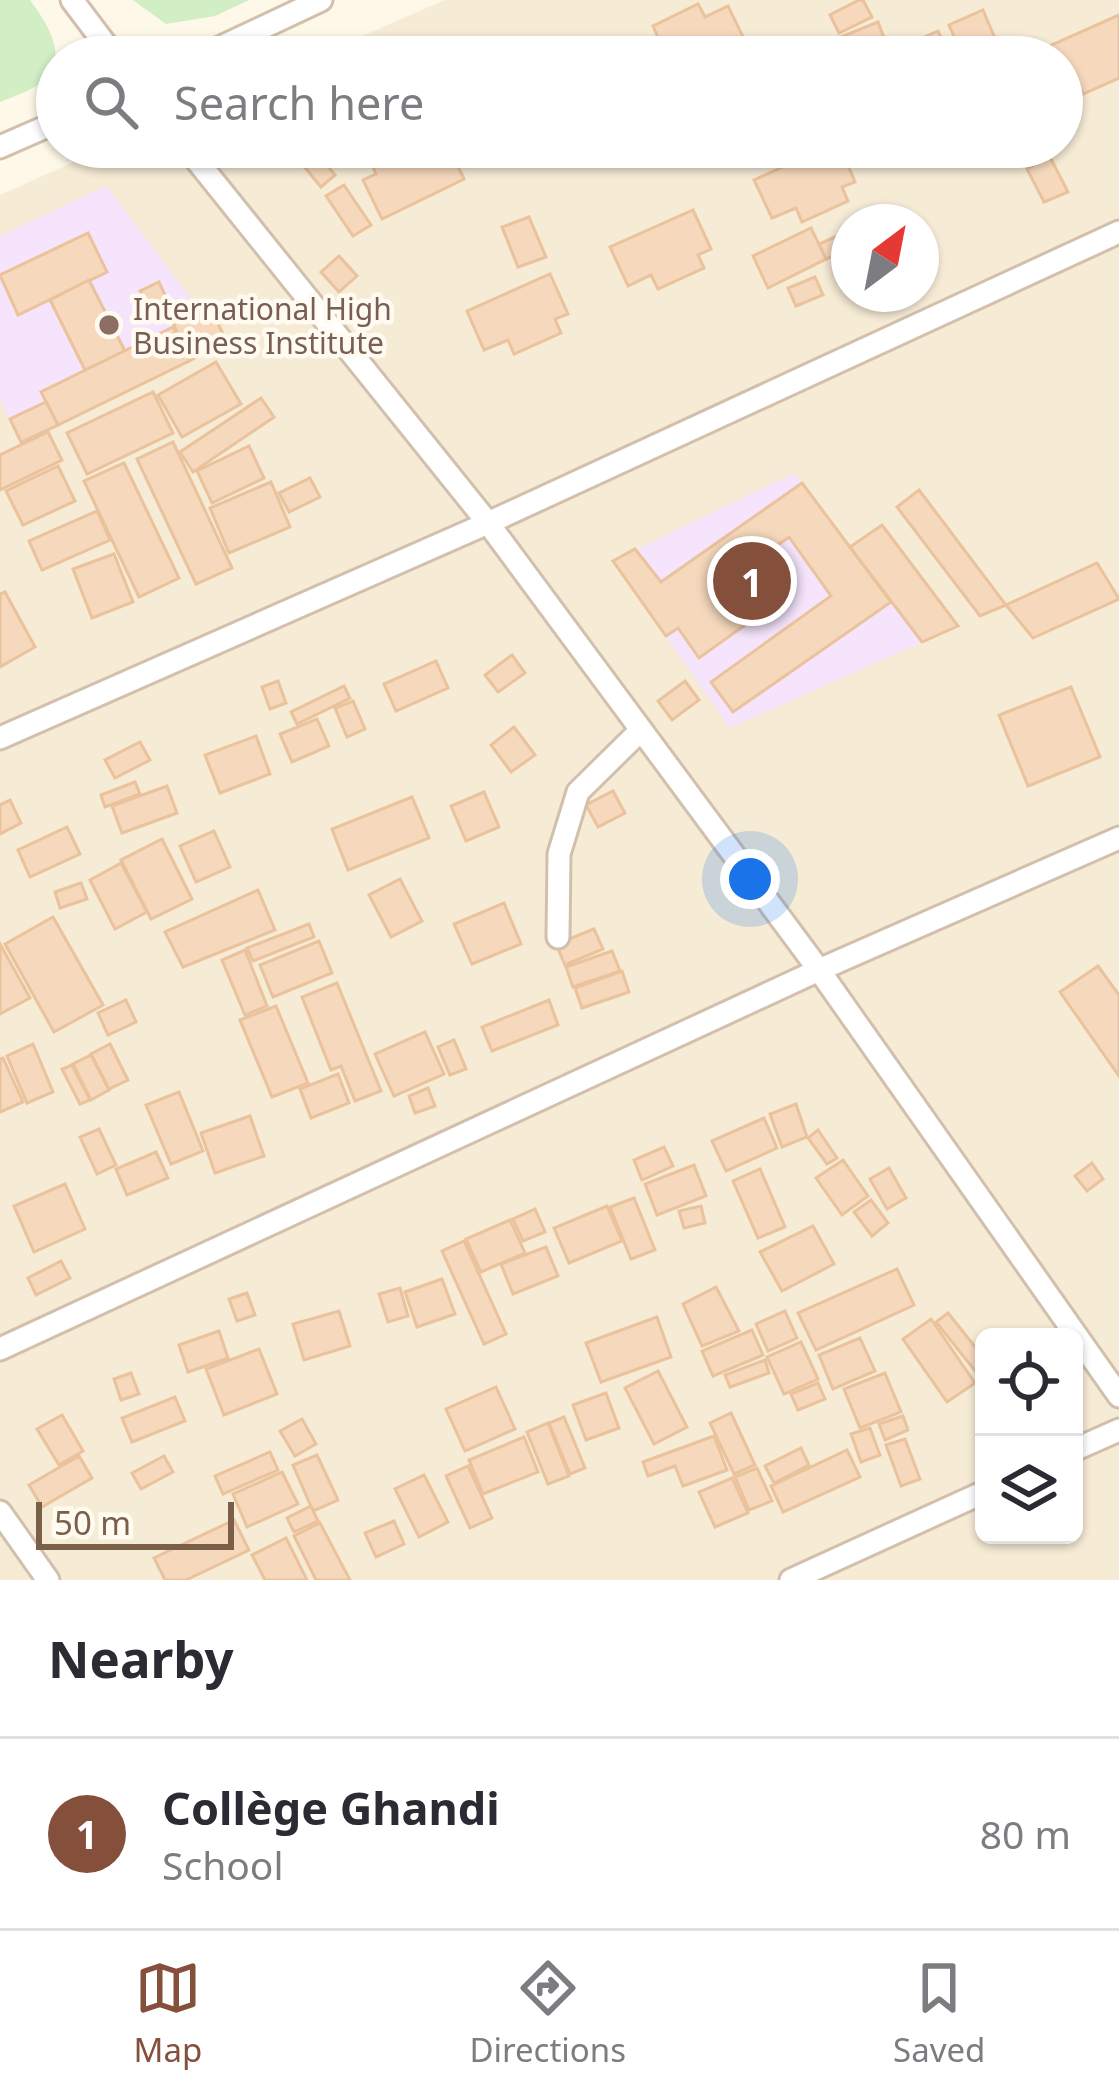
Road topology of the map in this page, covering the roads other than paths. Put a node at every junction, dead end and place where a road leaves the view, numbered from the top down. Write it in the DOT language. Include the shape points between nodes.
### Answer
graph roads {
  1 [pos="72,0"];
  2 [pos="321,0"];
  3 [pos="99,36"];
  4 [pos="245,36"];
  5 [pos="36,131"];
  6 [pos="0,147"];
  7 [pos="203,168"];
  8 [pos="1119,232"];
  9 [pos="488,523"];
  10 [pos="641,730"];
  11 [pos="0,739"];
  12 [pos="1119,838"];
  13 [pos="558,937"];
  14 [pos="819,970"];
  15 [pos="0,1349"];
  16 [pos="1119,1396"];
  17 [pos="1119,1430"];
  18 [pos="1083,1446"];
  19 [pos="975,1496"];
  20 [pos="0,1512"];
  21 [pos="48,1580"];
  22 [pos="791,1580"];
  1 -- 3 [label="street"];
  2 -- 4 [label="street"];
  5 -- 6 [label="street"];
  7 -- 9 [label="street"];
  8 -- 9 [label="street"];
  9 -- 10 [label="street"];
  9 -- 11 [label="street"];
  10 -- 13 [label="street" via="578,792 559,854"];
  10 -- 14 [label="street"];
  12 -- 14 [label="street"];
  14 -- 15 [label="street"];
  14 -- 16 [label="street"];
  17 -- 18 [label="street"];
  19 -- 22 [label="street"];
  20 -- 21 [label="street"];
}
